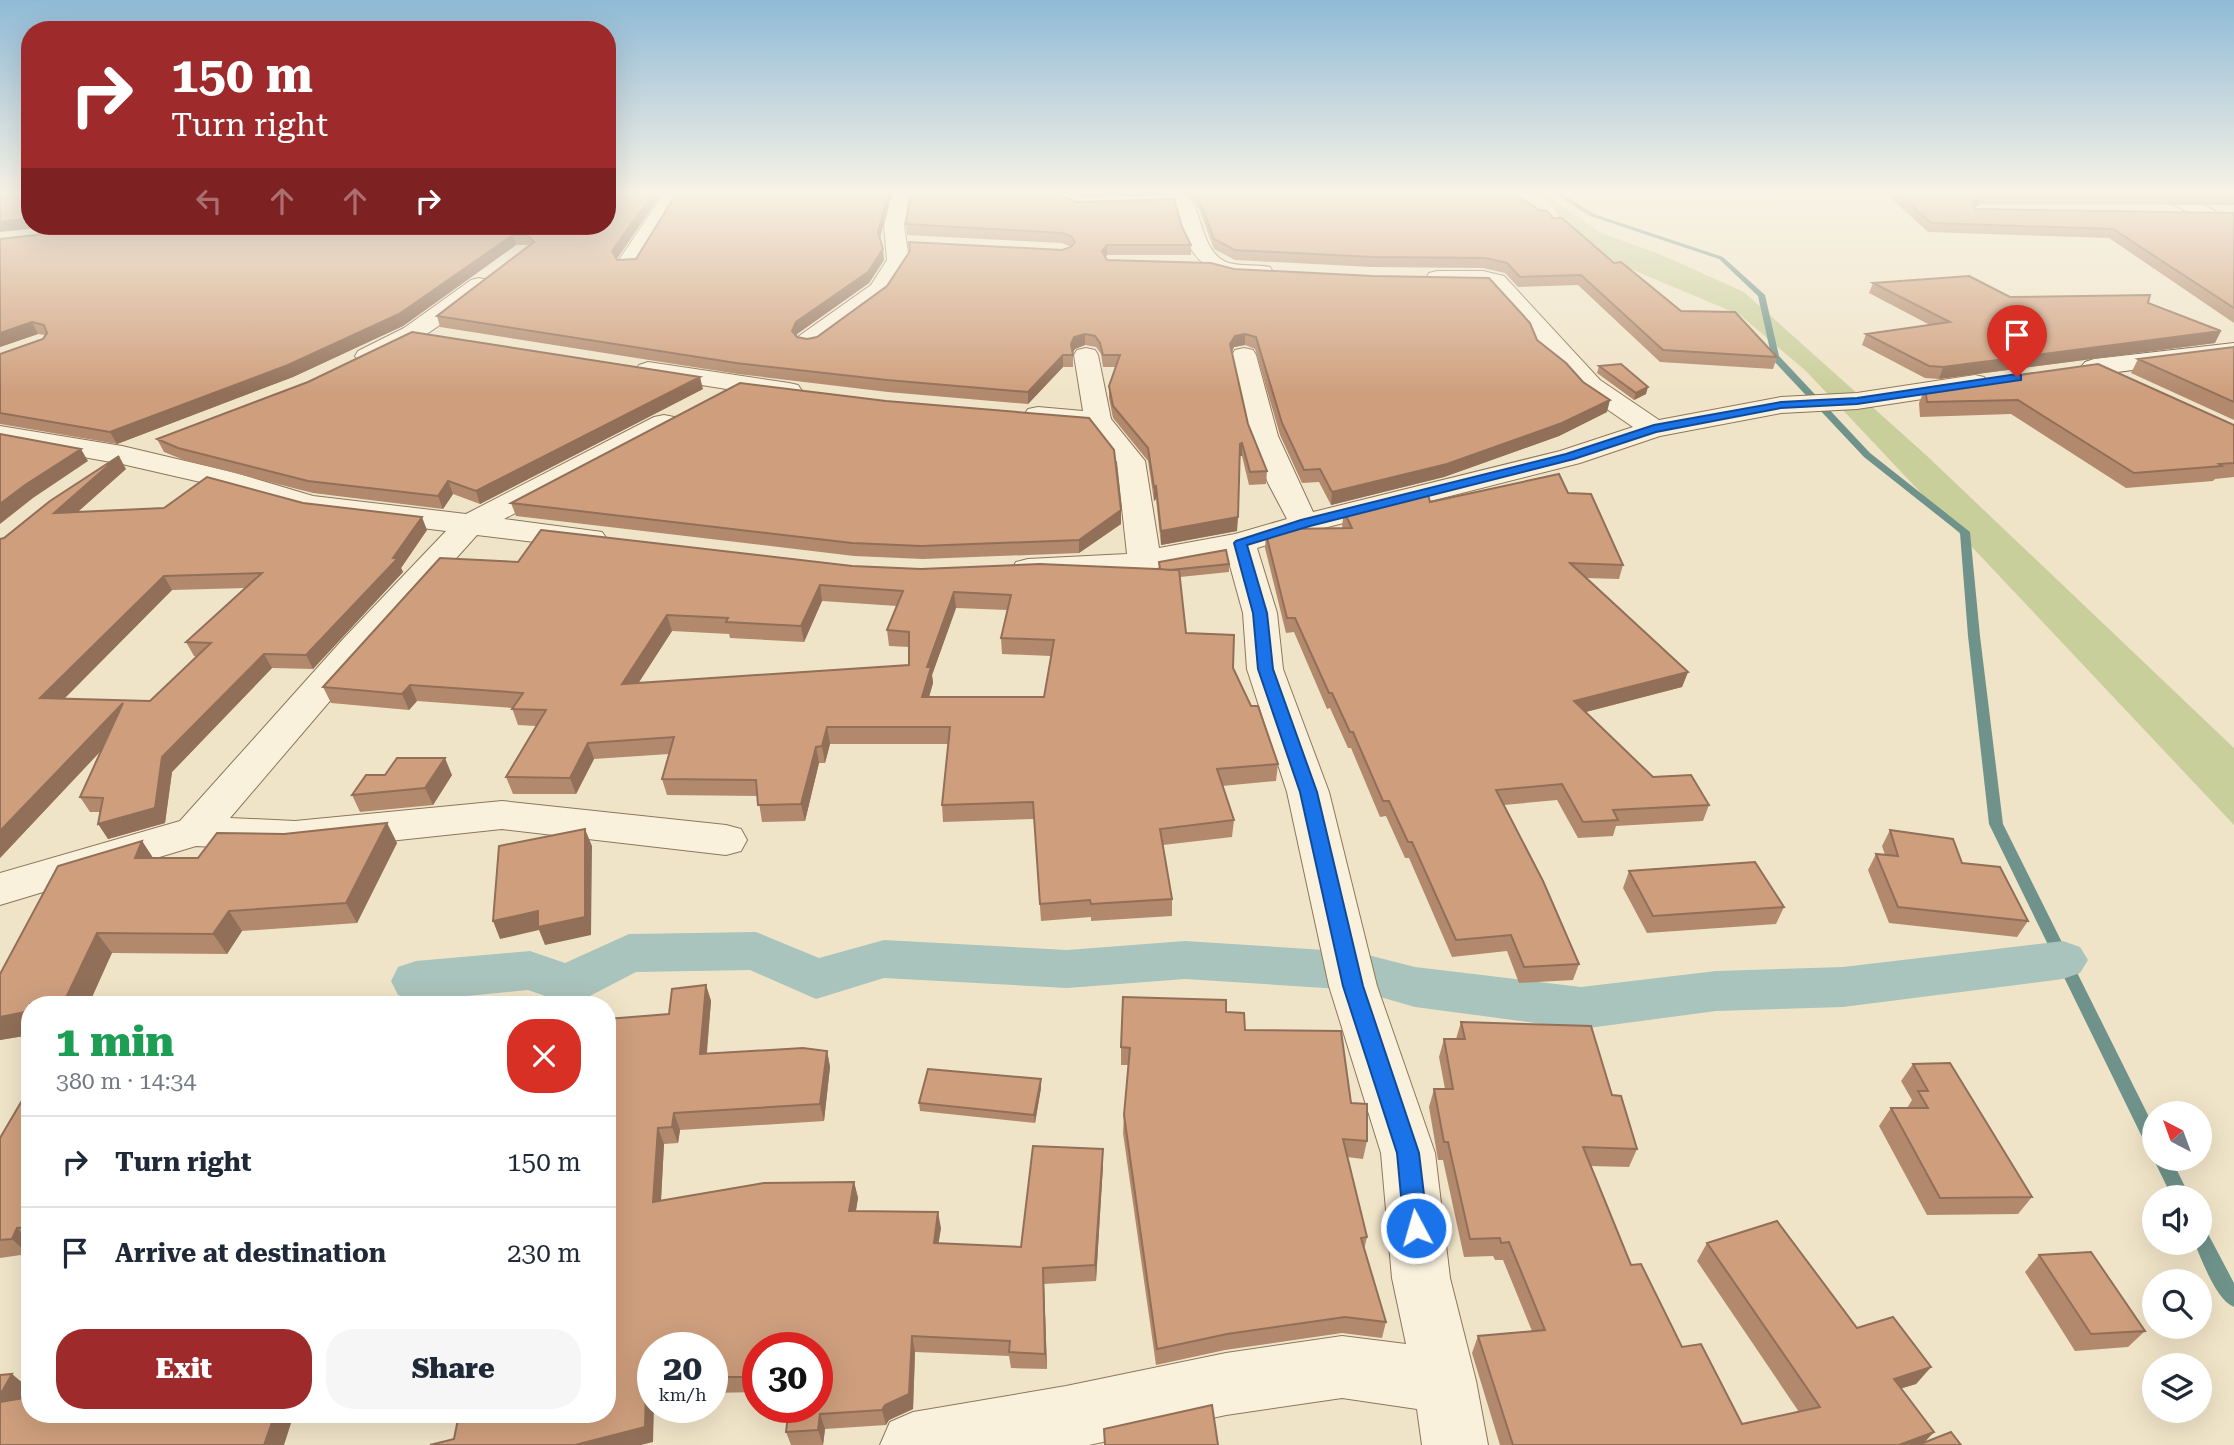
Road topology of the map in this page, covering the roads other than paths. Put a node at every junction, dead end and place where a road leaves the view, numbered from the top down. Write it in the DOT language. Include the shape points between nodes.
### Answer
graph roads {
  1 [pos="630,258"];
  2 [pos="897,258"];
  3 [pos="1205,258"];
  4 [pos="628,262"];
  5 [pos="1189,264"];
  6 [pos="1213,265"];
  7 [pos="502,267"];
  8 [pos="1283,273"];
  9 [pos="1420,277"];
  10 [pos="413,333"];
  11 [pos="440,338"];
  12 [pos="808,341"];
  13 [pos="2234,350"];
  14 [pos="1086,355"];
  15 [pos="1244,355"];
  16 [pos="351,365"];
  17 [pos="618,366"];
  18 [pos="2004,379"];
  19 [pos="738,385"];
  20 [pos="2141,389"];
  21 [pos="820,395"];
  22 [pos="1019,413"];
  23 [pos="1098,419"];
  24 [pos="1654,429"];
  25 [pos="0,435"];
  26 [pos="160,440"];
  27 [pos="122,455"];
  28 [pos="89,477"];
  29 [pos="1305,523"];
  30 [pos="469,525"];
  31 [pos="620,542"];
  32 [pos="1240,543"];
  33 [pos="1144,559"];
  34 [pos="1000,570"];
  35 [pos="195,831"];
  36 [pos="726,840"];
  37 [pos="0,889"];
  38 [pos="1445,1381"];
  39 [pos="913,1445"];
  40 [pos="1455,1445"];
  1 -- 4 [label="street"];
  2 -- 12 [label="street" via="879,290"];
  3 -- 6 [label="street"];
  5 -- 6 [label="street"];
  6 -- 8 [label="street"];
  7 -- 10 [label="street"];
  9 -- 24 [label="street" via="1496,281 1591,386"];
  10 -- 11 [label="street"];
  10 -- 16 [label="street"];
  13 -- 20 [label="street" via="2081,368"];
  14 -- 23 [label="street"];
  15 -- 29 [label="street" via="1255,408 1290,500"];
  17 -- 19 [label="street"];
  18 -- 24 [label="street" via="1857,401 1781,405"];
  19 -- 21 [label="street"];
  19 -- 30 [label="street"];
  22 -- 23 [label="street"];
  23 -- 33 [label="street" via="1131,461"];
  24 -- 29 [label="street" via="1570,457"];
  25 -- 27 [label="street"];
  26 -- 27 [label="street"];
  27 -- 28 [label="street"];
  27 -- 30 [label="street" via="226,478 310,505"];
  29 -- 32 [label="street"];
  30 -- 31 [label="street"];
  30 -- 35 [label="street"];
  32 -- 33 [label="street"];
  32 -- 38 [label="street" via="1260,613 1265,669 1308,792 1353,986 1408,1153 1421,1278"];
  33 -- 34 [label="street"];
  35 -- 36 [label="street" via="295,836 502,815"];
  35 -- 37 [label="street"];
  38 -- 39 [label="street" via="1342,1367 1226,1384"];
  38 -- 40 [label="street"];
}
